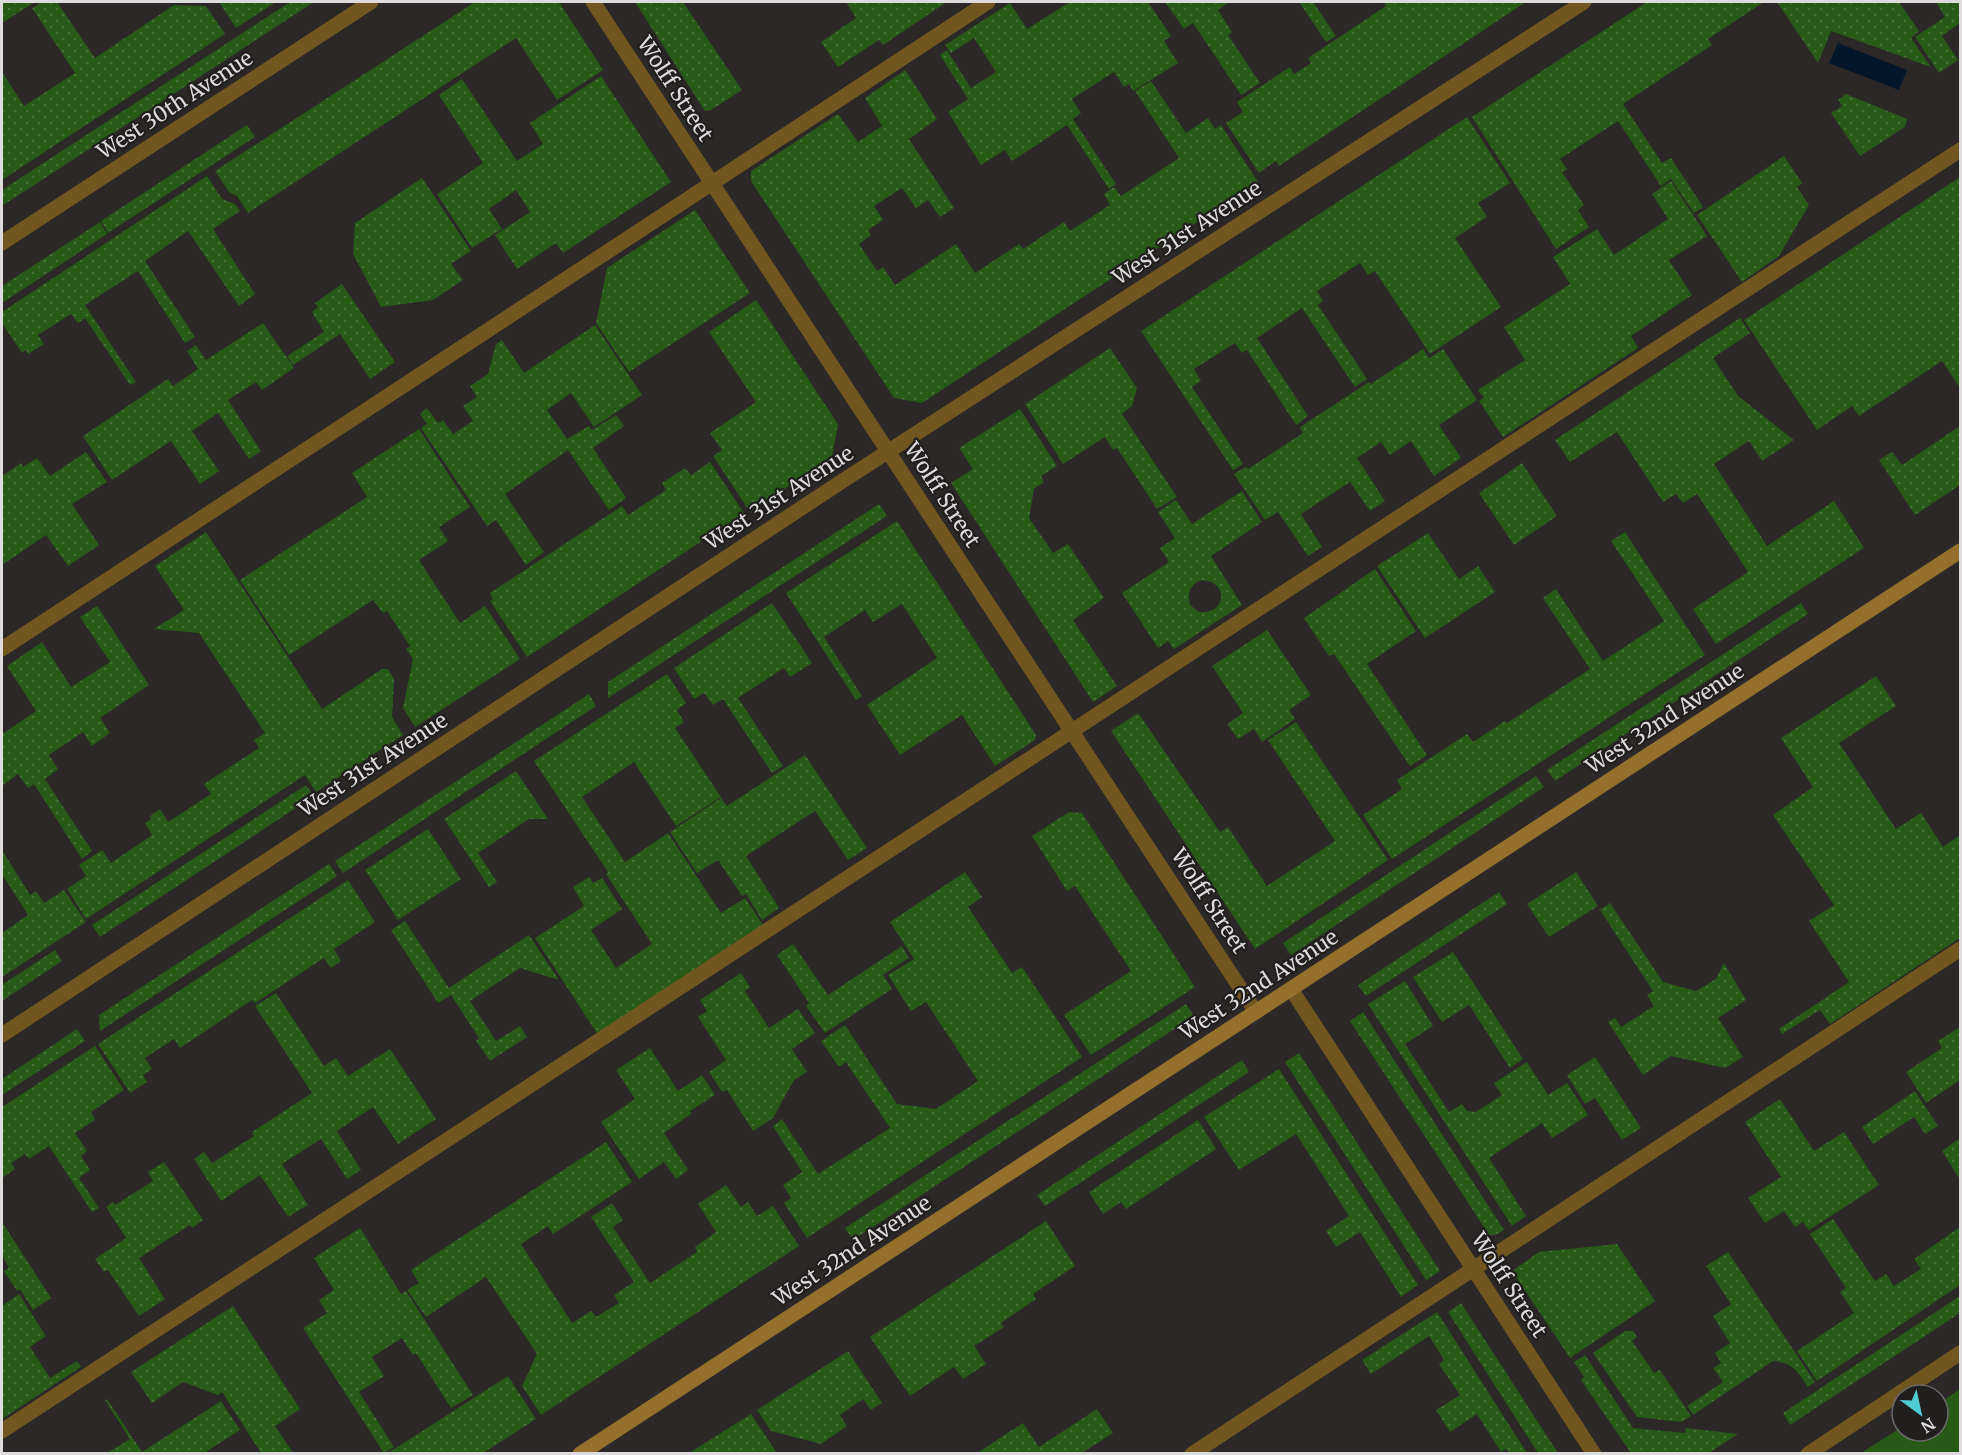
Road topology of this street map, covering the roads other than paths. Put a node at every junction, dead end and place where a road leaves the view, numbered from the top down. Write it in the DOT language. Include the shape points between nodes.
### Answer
graph roads {
  1 [pos="371,2"];
  2 [pos="593,2"];
  3 [pos="988,2"];
  4 [pos="1584,2"];
  5 [pos="1960,150"];
  6 [pos="712,183"];
  7 [pos="2,243"];
  8 [pos="888,451"];
  9 [pos="1960,551"];
  10 [pos="2,649"];
  11 [pos="1072,732"];
  12 [pos="1960,949"];
  13 [pos="1291,989"];
  14 [pos="1256,1012"];
  15 [pos="2,1035"];
  16 [pos="1474,1269"];
  17 [pos="1960,1353"];
  18 [pos="2,1431"];
  19 [pos="580,1454"];
  20 [pos="1192,1454"];
  21 [pos="1594,1454"];
  22 [pos="1808,1454"];
  1 -- 7 [label="street, West 30th Avenue"];
  2 -- 6 [label="street, Wolff Street"];
  3 -- 6 [label="street"];
  4 -- 8 [label="street, West 31st Avenue"];
  5 -- 11 [label="street"];
  6 -- 8 [label="street, Wolff Street"];
  6 -- 10 [label="street"];
  8 -- 11 [label="street, Wolff Street"];
  8 -- 15 [label="street, West 31st Avenue"];
  9 -- 13 [label="street, West 32nd Avenue"];
  11 -- 14 [label="street, Wolff Street"];
  11 -- 18 [label="street"];
  12 -- 16 [label="street"];
  13 -- 14 [label="street, West 32nd Avenue"];
  13 -- 16 [label="street, Wolff Street"];
  14 -- 19 [label="street, West 32nd Avenue"];
  16 -- 20 [label="street"];
  16 -- 21 [label="street, Wolff Street"];
  17 -- 22 [label="street"];
}
